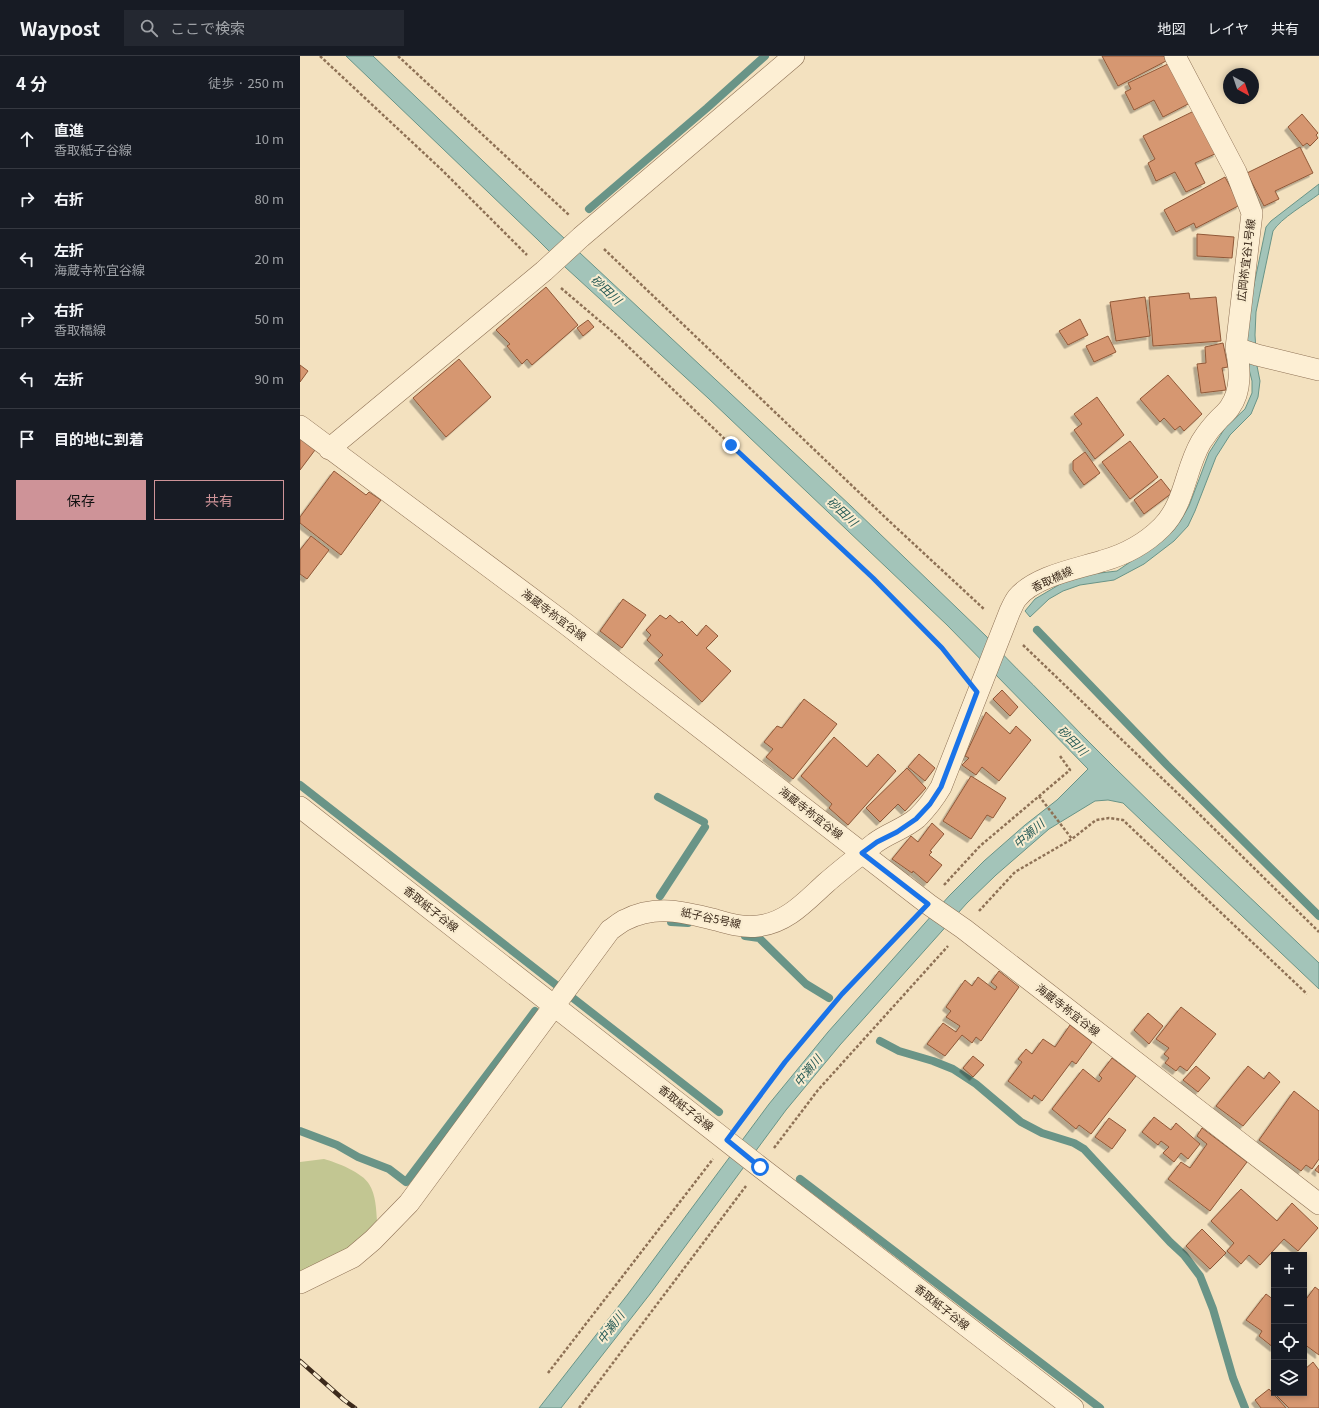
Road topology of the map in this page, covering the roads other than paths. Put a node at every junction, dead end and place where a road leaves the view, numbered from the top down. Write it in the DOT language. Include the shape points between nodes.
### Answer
graph roads {
  1 [pos="794,56"];
  2 [pos="1175,56"];
  3 [pos="1236,348"];
  4 [pos="1319,370"];
  5 [pos="300,426"];
  6 [pos="329,449"];
  7 [pos="300,807"];
  8 [pos="862,853"];
  9 [pos="555,1006"];
  10 [pos="1319,1204"];
  11 [pos="300,1282"];
  12 [pos="1074,1408"];
  1 -- 6 [label="street" via="548,267"];
  2 -- 3 [label="street, 広岡祢宜谷1号線" via="1236,172 1252,212"];
  3 -- 4 [label="street"];
  3 -- 8 [label="street, 香取橋線" via="1239,376 1237,393 1230,408 1194,455 1172,515 1162,527 1135,548 1055,575 1018,597 980,683 941,787 916,819"];
  5 -- 6 [label="street, 海蔵寺祢宜谷線"];
  6 -- 8 [label="street, 海蔵寺祢宜谷線" via="566,624"];
  7 -- 9 [label="street, 香取紙子谷線"];
  8 -- 9 [label="street, 紙子谷5号線" via="783,919 759,926 742,926 677,910 657,910 625,920 610,930"];
  8 -- 10 [label="street, 海蔵寺祢宜谷線"];
  9 -- 11 [label="street, 紙子谷5号線" via="409,1203 353,1257"];
  9 -- 12 [label="street, 香取紙子谷線" via="757,1165"];
}
